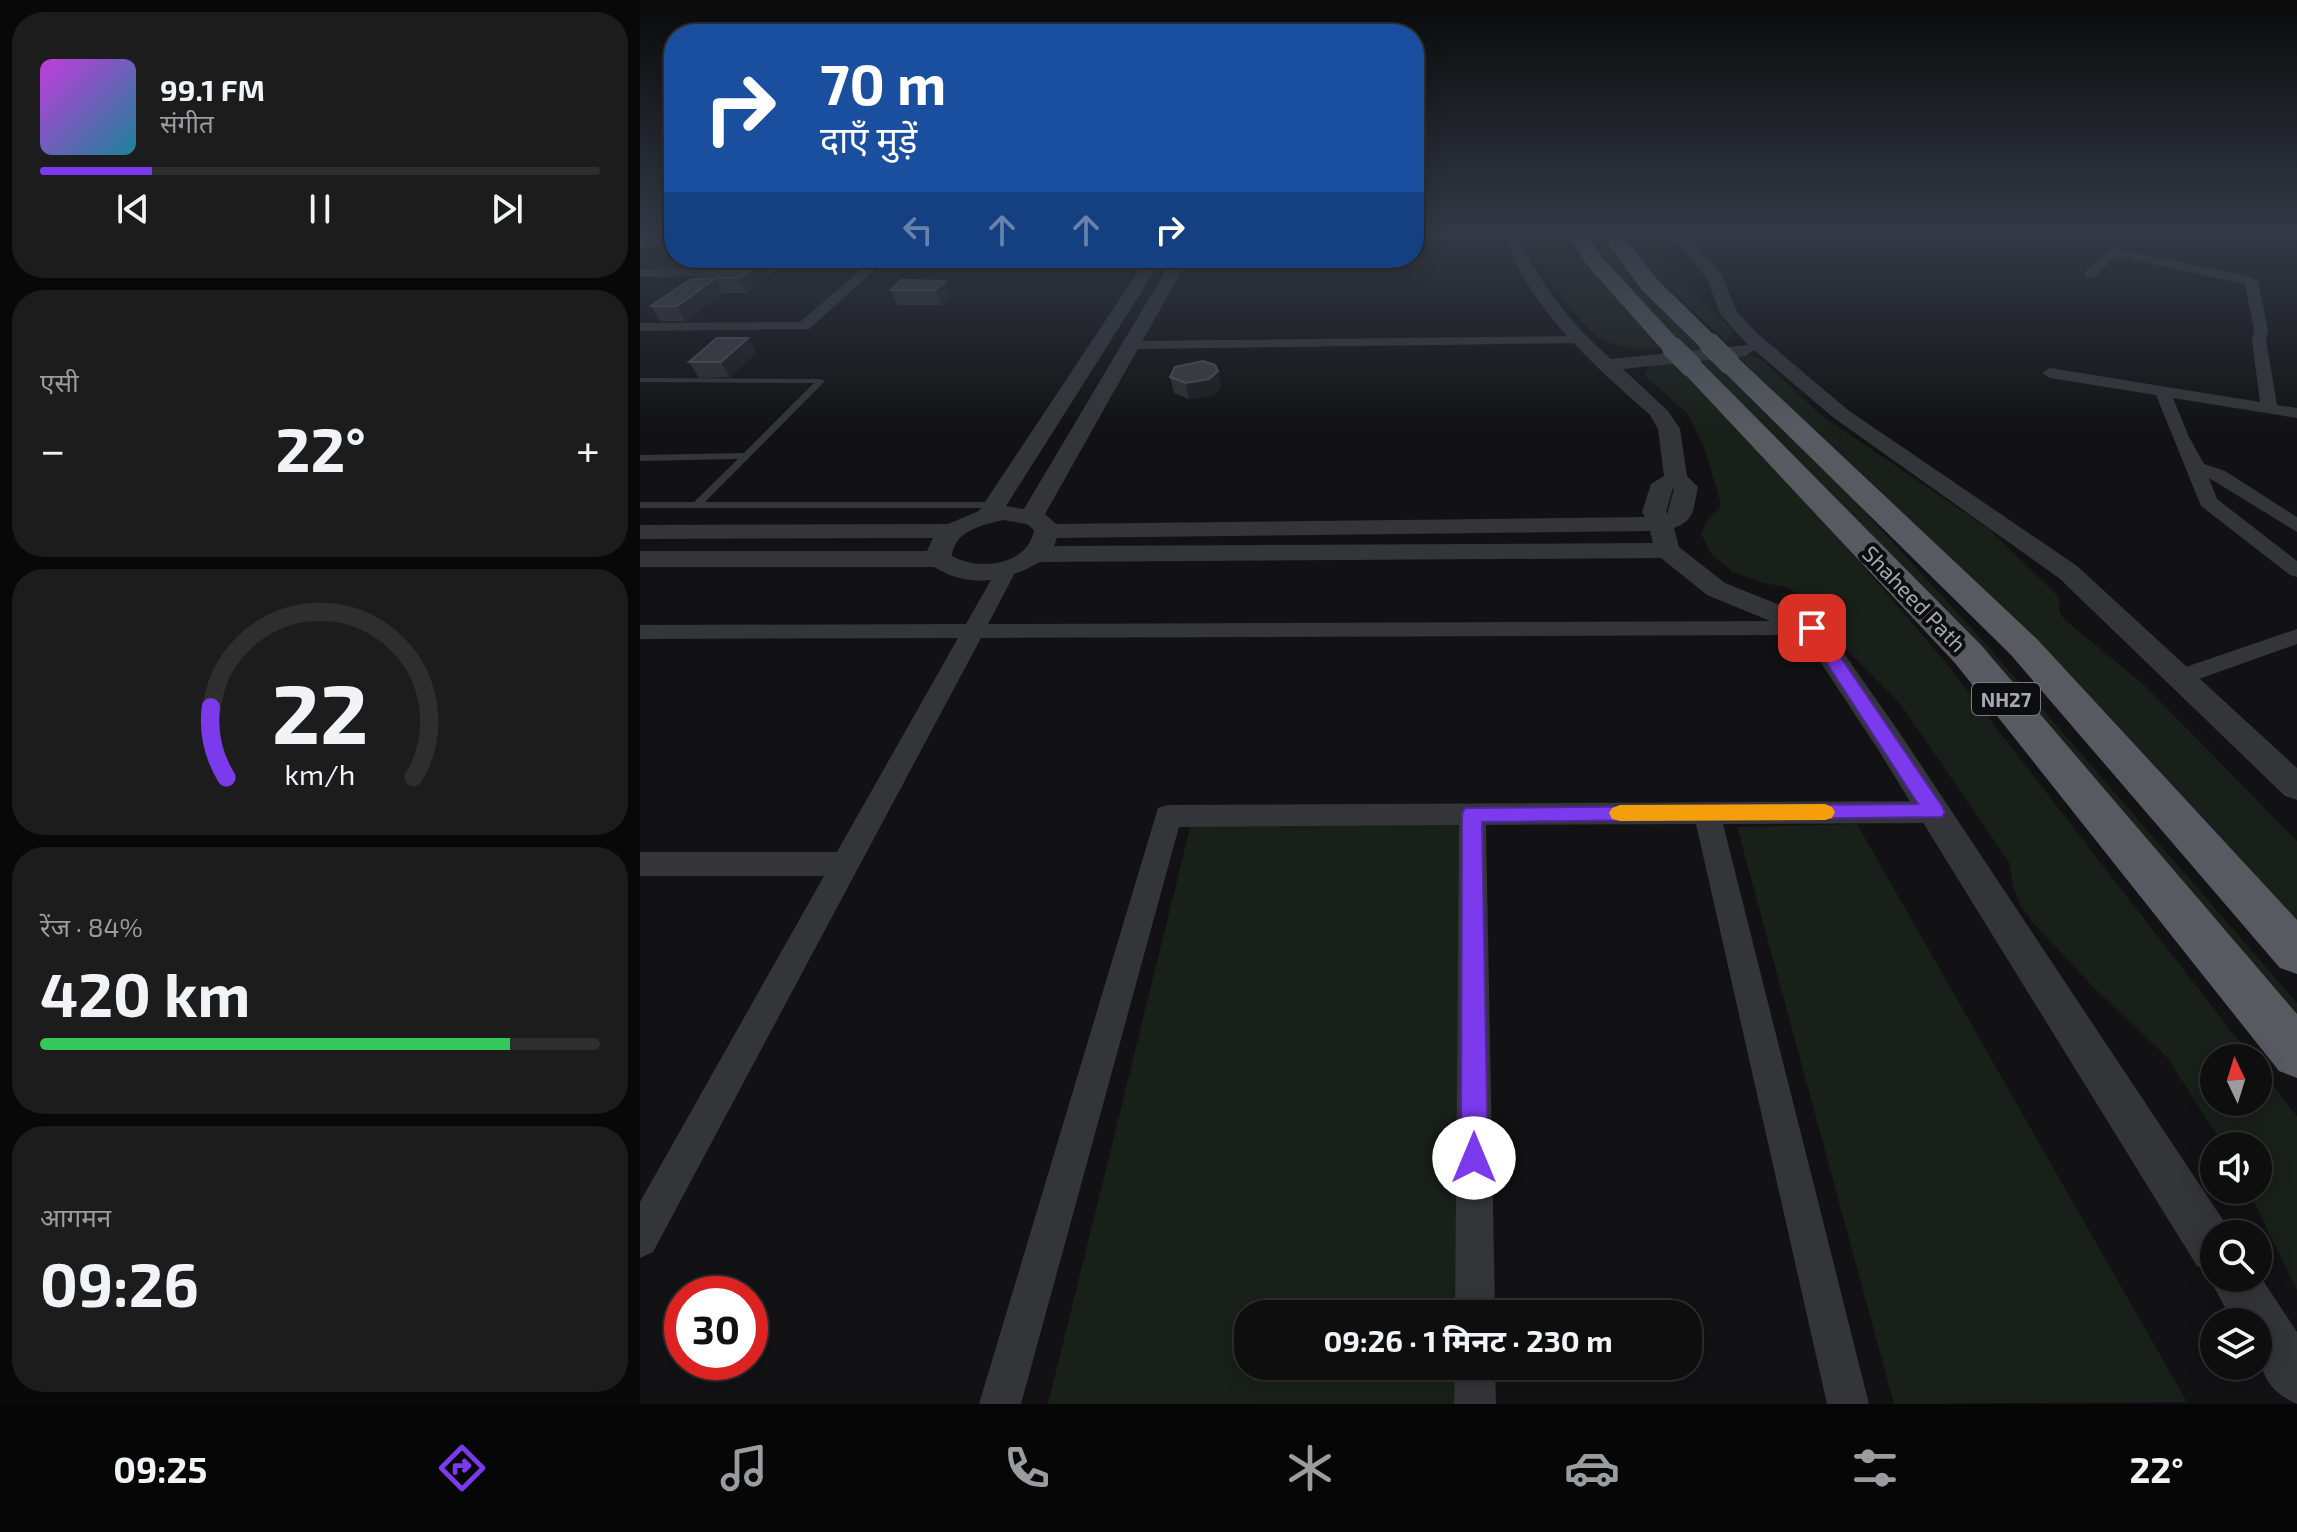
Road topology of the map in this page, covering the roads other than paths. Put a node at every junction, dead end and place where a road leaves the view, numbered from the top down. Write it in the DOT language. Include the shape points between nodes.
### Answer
graph roads {
  1 [pos="834,300"];
  2 [pos="1128,300"];
  3 [pos="1157,300"];
  4 [pos="1547,300"];
  5 [pos="1636,300"];
  6 [pos="1661,300"];
  7 [pos="1724,300"];
  8 [pos="2255,300"];
  9 [pos="640,327"];
  10 [pos="1578,340"];
  11 [pos="1131,345"];
  12 [pos="1763,348"];
  13 [pos="1701,355"];
  14 [pos="1608,365"];
  15 [pos="2050,373"];
  16 [pos="640,380"];
  17 [pos="2162,390"];
  18 [pos="2269,408"];
  19 [pos="2297,413"];
  20 [pos="745,456"];
  21 [pos="640,458"];
  22 [pos="2197,468"];
  23 [pos="640,505"];
  24 [pos="697,505"];
  25 [pos="992,511"];
  26 [pos="2297,526"];
  27 [pos="954,531"];
  28 [pos="640,532"];
  29 [pos="1038,534"];
  30 [pos="1664,537"];
  31 [pos="640,559"];
  32 [pos="939,559"];
  33 [pos="1007,569"];
  34 [pos="2297,571"];
  35 [pos="1812,628"];
  36 [pos="973,630"];
  37 [pos="640,632"];
  38 [pos="2297,636"];
  39 [pos="2182,677"];
  40 [pos="2297,787"];
  41 [pos="1934,812"];
  42 [pos="1707,813"];
  43 [pos="1472,814"];
  44 [pos="640,864"];
  45 [pos="846,864"];
  46 [pos="2297,953"];
  47 [pos="2297,1053"];
  48 [pos="2200,1227"];
  49 [pos="640,1239"];
  50 [pos="2242,1292"];
  51 [pos="1475,1300"];
  52 [pos="2297,1378"];
  53 [pos="1475,1380"];
  54 [pos="1000,1404"];
  55 [pos="1475,1404"];
  56 [pos="1848,1404"];
  1 -- 9 [label="street" via="804,326"];
  2 -- 25 [label="street"];
  3 -- 11 [label="street"];
  4 -- 10 [label="street"];
  5 -- 13 [label="highway, Shaheed Path / NH27"];
  6 -- 13 [label="highway, Shaheed Path / NH27"];
  7 -- 12 [label="street" via="1729,314"];
  8 -- 18 [label="street"];
  10 -- 11 [label="street"];
  10 -- 14 [label="street"];
  11 -- 29 [label="street"];
  12 -- 14 [label="street"];
  12 -- 39 [label="street" via="1841,414 2068,572"];
  13 -- 46 [label="highway, Shaheed Path / NH27" via="2024,647"];
  13 -- 47 [label="highway, Shaheed Path / NH27" via="1968,654"];
  14 -- 30 [label="street" via="1658,411 1669,429 1676,479 1686,487 1679,518"];
  15 -- 17 [label="street"];
  16 -- 20 [label="lane" via="821,381"];
  17 -- 18 [label="street"];
  17 -- 22 [label="street"];
  18 -- 19 [label="street"];
  20 -- 21 [label="lane"];
  20 -- 24 [label="lane"];
  22 -- 26 [label="street" via="2219,475"];
  22 -- 34 [label="street" via="2208,502"];
  23 -- 24 [label="lane"];
  24 -- 25 [label="lane"];
  25 -- 27 [label="street"];
  25 -- 29 [label="street"];
  27 -- 28 [label="street"];
  27 -- 32 [label="street" via="938,549"];
  29 -- 30 [label="street"];
  29 -- 33 [label="street"];
  30 -- 35 [label="street" via="1716,589"];
  31 -- 32 [label="street"];
  32 -- 33 [label="street" via="963,573"];
  33 -- 36 [label="street"];
  35 -- 36 [label="street"];
  35 -- 41 [label="street"];
  36 -- 37 [label="street"];
  36 -- 45 [label="street"];
  38 -- 39 [label="street"];
  39 -- 40 [label="street"];
  41 -- 42 [label="street"];
  41 -- 48 [label="street"];
  42 -- 43 [label="street"];
  42 -- 56 [label="street"];
  43 -- 51 [label="street"];
  43 -- 54 [label="street" via="1168,816"];
  44 -- 45 [label="street"];
  45 -- 49 [label="street"];
  50 -- 52 [label="street"];
  53 -- 55 [label="street"];
}
